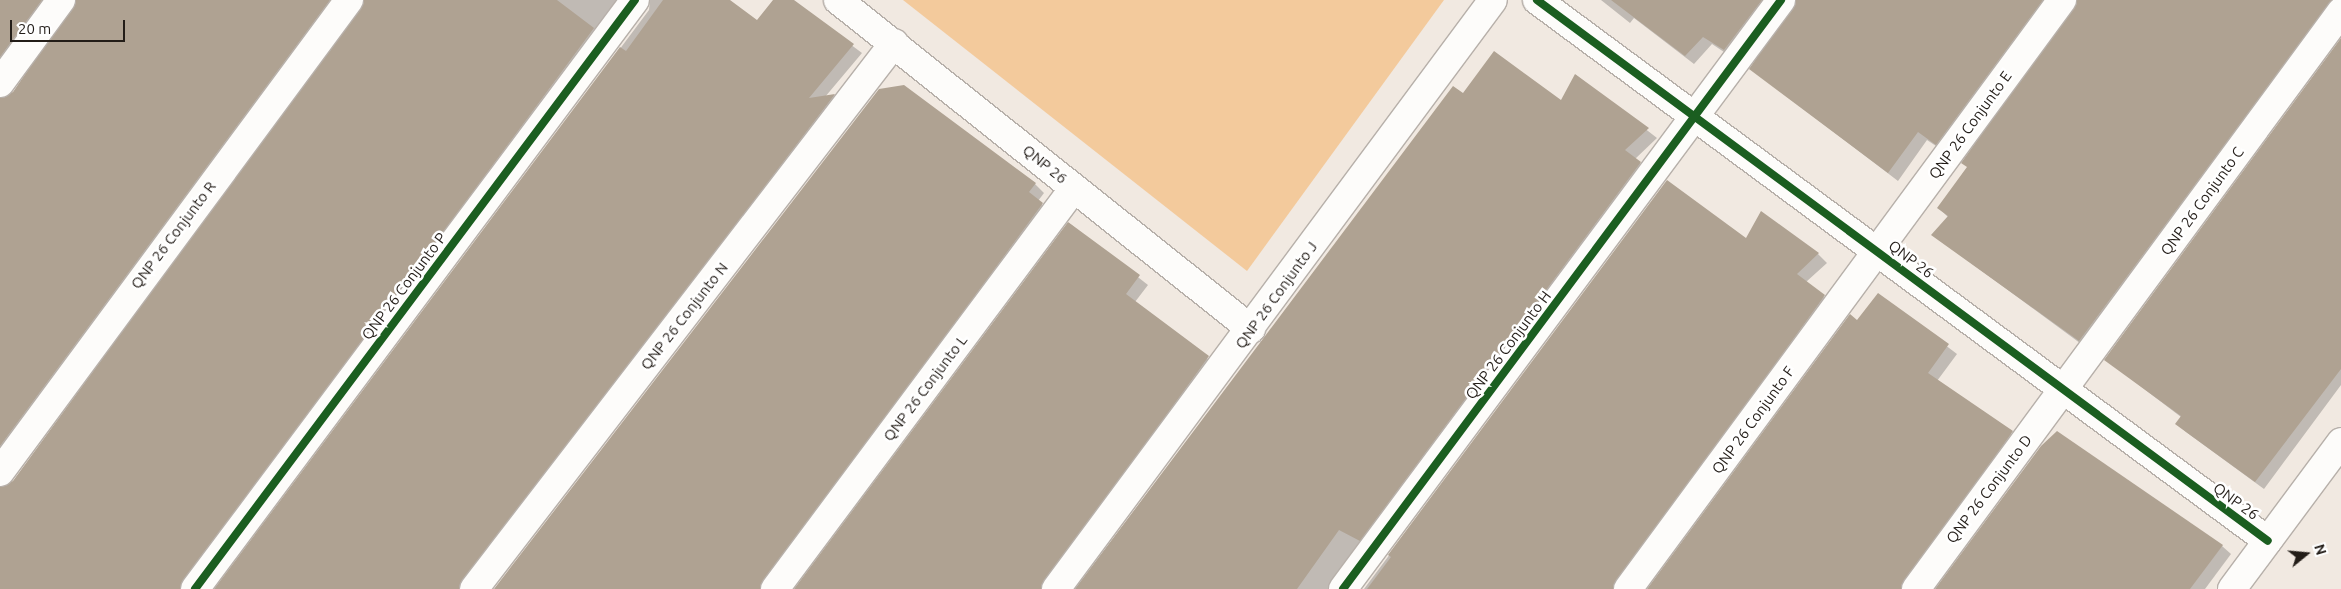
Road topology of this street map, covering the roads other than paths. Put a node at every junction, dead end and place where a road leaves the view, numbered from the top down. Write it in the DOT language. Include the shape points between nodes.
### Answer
graph roads {
  1 [pos="61,0"];
  2 [pos="349,0"];
  3 [pos="635,0"];
  4 [pos="838,0"];
  5 [pos="1493,0"];
  6 [pos="1537,0"];
  7 [pos="1781,0"];
  8 [pos="2062,0"];
  9 [pos="2341,12"];
  10 [pos="894,43"];
  11 [pos="0,83"];
  12 [pos="1695,117"];
  13 [pos="1074,188"];
  14 [pos="1878,251"];
  15 [pos="1251,329"];
  16 [pos="2063,390"];
  17 [pos="2341,442"];
  18 [pos="0,472"];
  19 [pos="2268,541"];
  20 [pos="195,589"];
  21 [pos="474,589"];
  22 [pos="775,589"];
  23 [pos="1056,589"];
  24 [pos="1343,589"];
  25 [pos="1628,589"];
  26 [pos="1916,589"];
  27 [pos="2232,589"];
  1 -- 11 [label="street"];
  2 -- 18 [label="street, QNP 26 Conjunto R"];
  3 -- 20 [label="street, QNP 26 Conjunto P"];
  4 -- 10 [label="street, QNP 26"];
  5 -- 15 [label="street, QNP 26 Conjunto J"];
  6 -- 12 [label="street, QNP 26"];
  7 -- 12 [label="street, QNP 26 Conjunto H"];
  8 -- 14 [label="street, QNP 26 Conjunto E"];
  9 -- 16 [label="street, QNP 26 Conjunto C"];
  10 -- 13 [label="street, QNP 26"];
  10 -- 21 [label="street, QNP 26 Conjunto N"];
  12 -- 14 [label="street, QNP 26"];
  12 -- 24 [label="street, QNP 26 Conjunto H"];
  13 -- 15 [label="street, QNP 26"];
  13 -- 22 [label="street, QNP 26 Conjunto L"];
  14 -- 16 [label="street, QNP 26"];
  14 -- 25 [label="street, QNP 26 Conjunto F"];
  15 -- 23 [label="street, QNP 26 Conjunto J"];
  16 -- 19 [label="street, QNP 26"];
  16 -- 26 [label="street, QNP 26 Conjunto D"];
  17 -- 19 [label="street"];
  19 -- 27 [label="street"];
}
